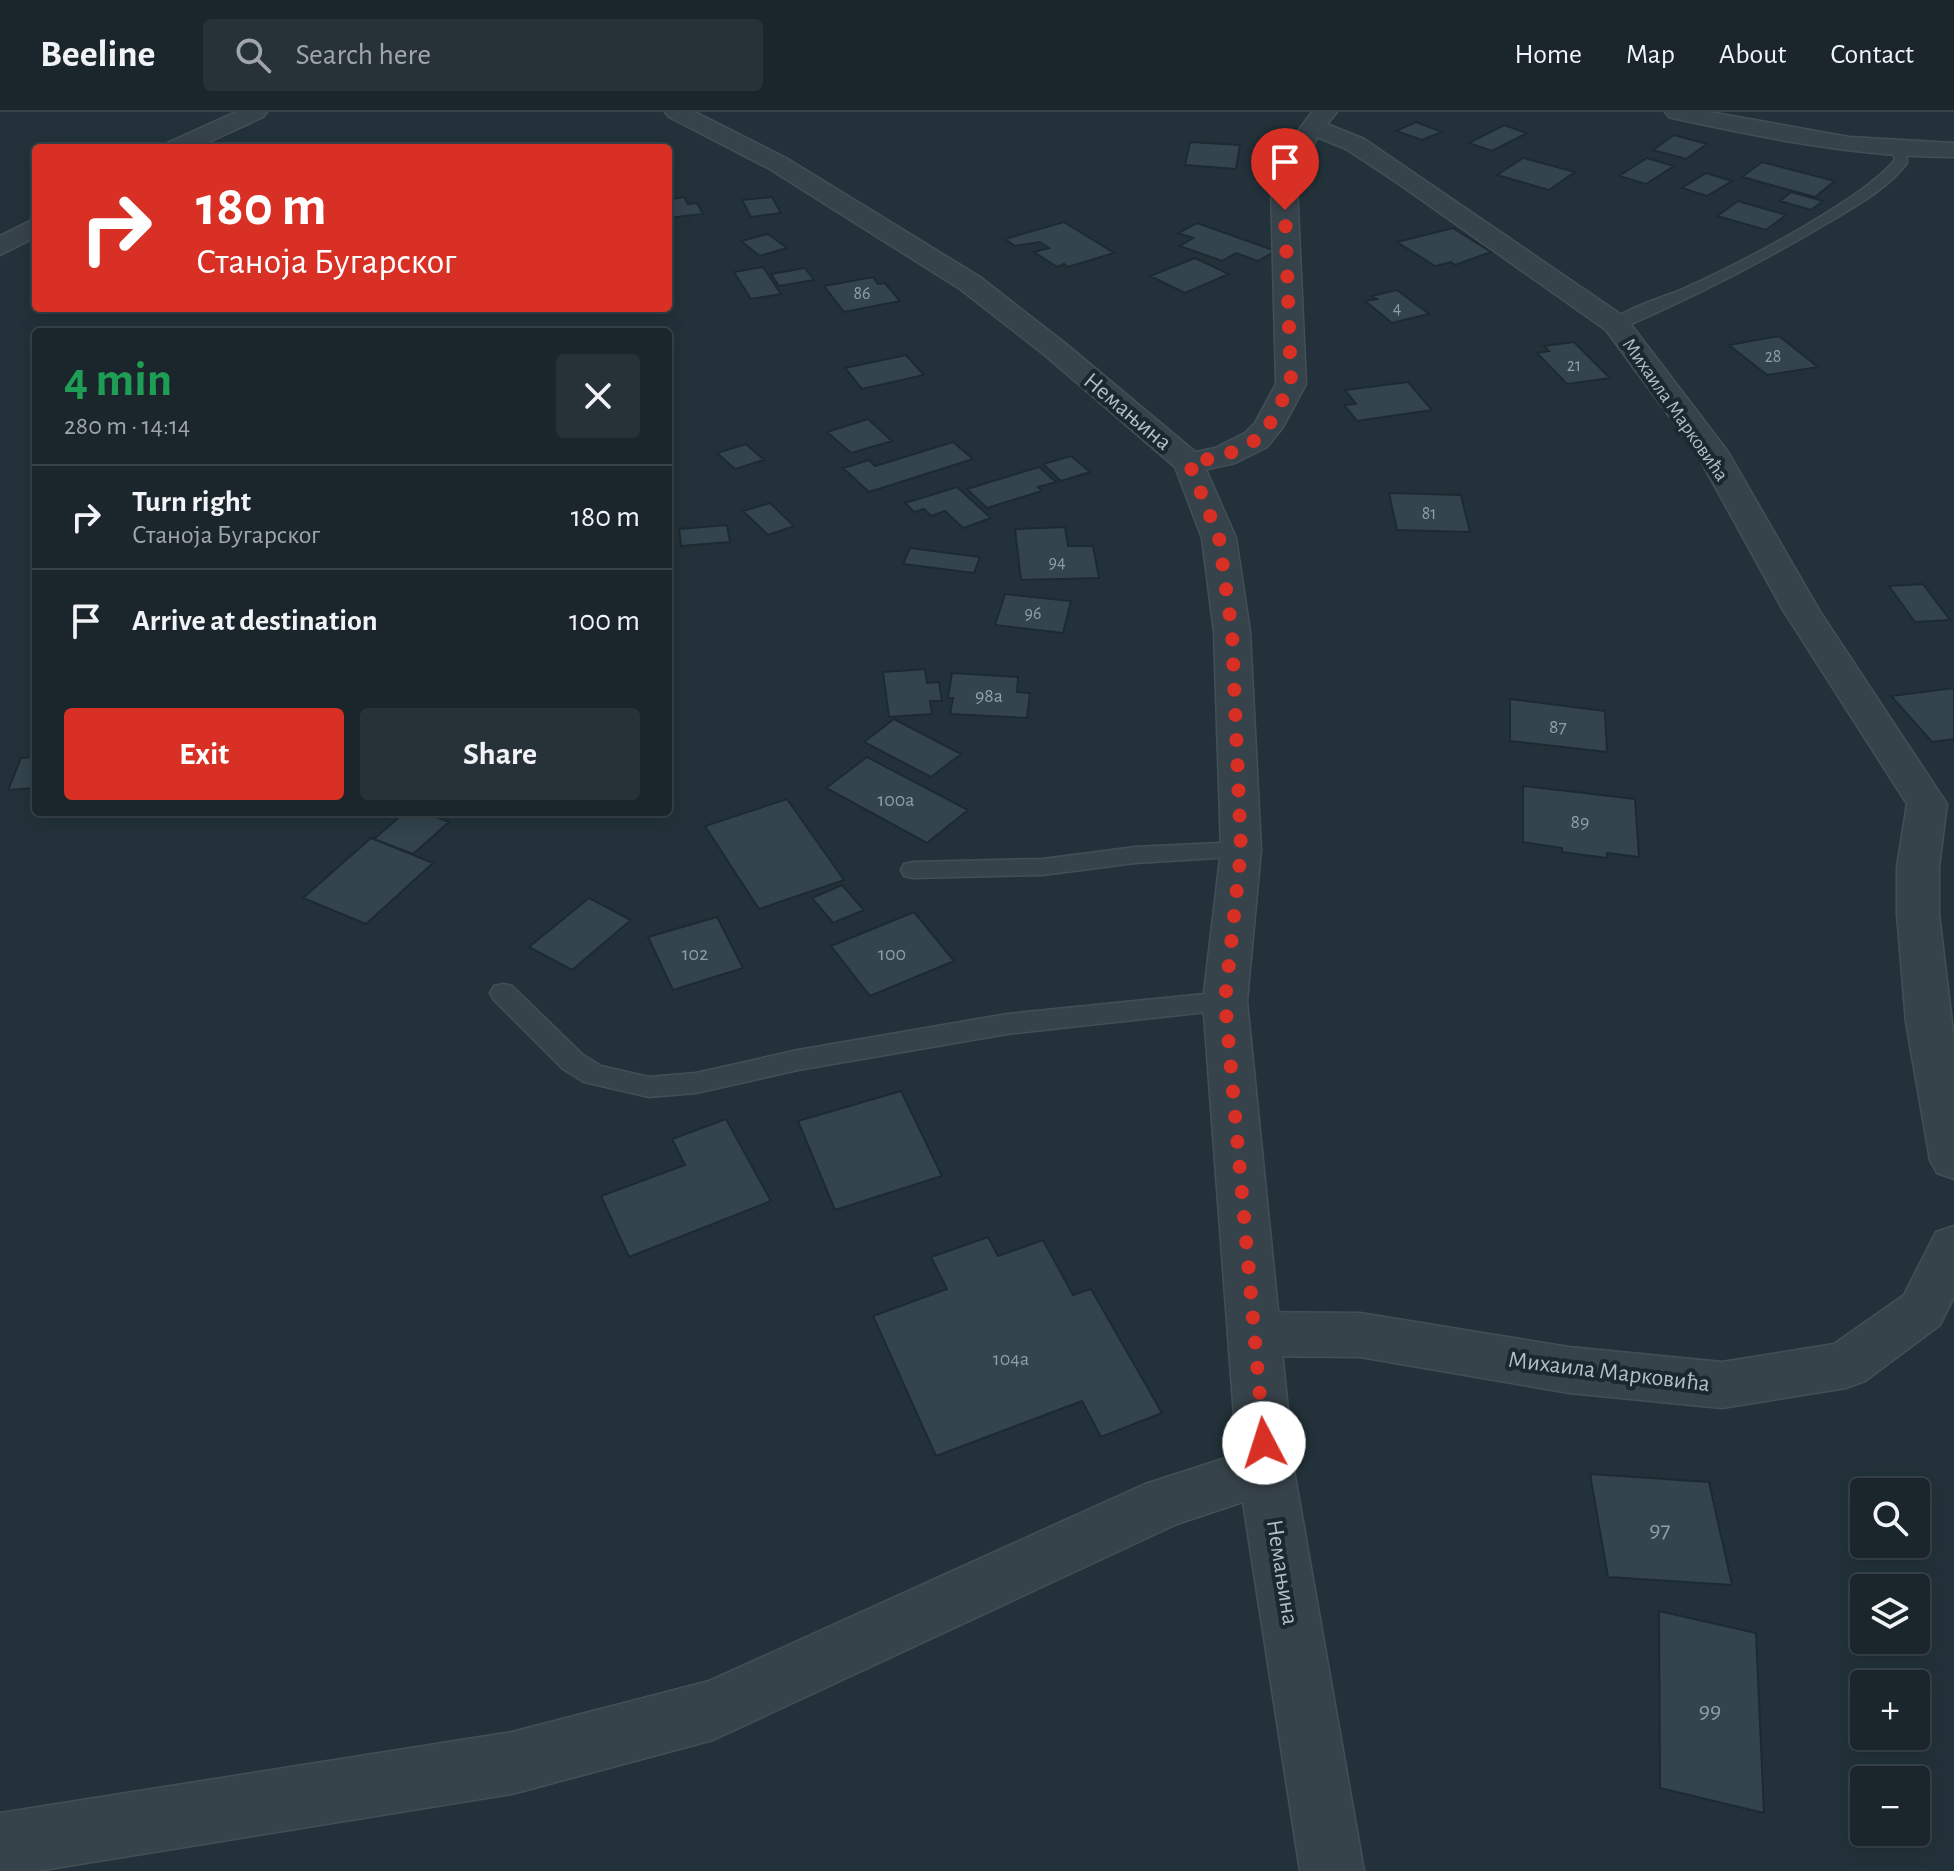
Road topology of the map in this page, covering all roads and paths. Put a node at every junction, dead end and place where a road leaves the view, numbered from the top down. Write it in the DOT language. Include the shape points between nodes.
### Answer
graph roads {
  1 [pos="255,112"];
  2 [pos="677,112"];
  3 [pos="1677,112"];
  4 [pos="1318,119"];
  5 [pos="185,144"];
  6 [pos="1954,150"];
  7 [pos="1899,151"];
  8 [pos="32,228"];
  9 [pos="0,247"];
  10 [pos="1616,324"];
  11 [pos="1189,463"];
  12 [pos="1940,803"];
  13 [pos="1241,850"];
  14 [pos="913,870"];
  15 [pos="503,993"];
  16 [pos="1225,1001"];
  17 [pos="1954,1160"];
  18 [pos="1954,1246"];
  19 [pos="1255,1334"];
  20 [pos="1266,1470"];
  21 [pos="0,1845"];
  22 [pos="1332,1871"];
  1 -- 5 [label="street"];
  2 -- 11 [label="street, Немањина" via="777,163 970,283"];
  3 -- 7 [label="street" via="1833,144"];
  4 -- 10 [label="street, Михаила Марковића"];
  4 -- 11 [label="street" via="1289,167 1284,186 1291,384 1256,440 1224,456"];
  6 -- 7 [label="street"];
  7 -- 10 [label="lane" via="1902,160 1895,172 1859,196 1701,287"];
  8 -- 9 [label="street"];
  10 -- 12 [label="street, Михаила Марковића" via="1712,452 1801,610 1903,763"];
  11 -- 13 [label="street, Немањина" via="1219,538 1232,632"];
  12 -- 17 [label="street, Михаила Марковића" via="1918,867 1918,914 1928,1022"];
  13 -- 14 [label="lane" via="1135,855 1043,867"];
  13 -- 16 [label="street, Немањина"];
  15 -- 16 [label="lane" via="573,1062 594,1075 649,1087 696,1083 1007,1024"];
  16 -- 19 [label="street, Немањина"];
  18 -- 19 [label="street, Михаила Марковића" via="1922,1310 1846,1365 1722,1385 1569,1370 1360,1335"];
  19 -- 20 [label="street, Немањина"];
  20 -- 21 [label="street" via="1165,1502 713,1710 512,1763"];
  20 -- 22 [label="street, Немањина"];
}
